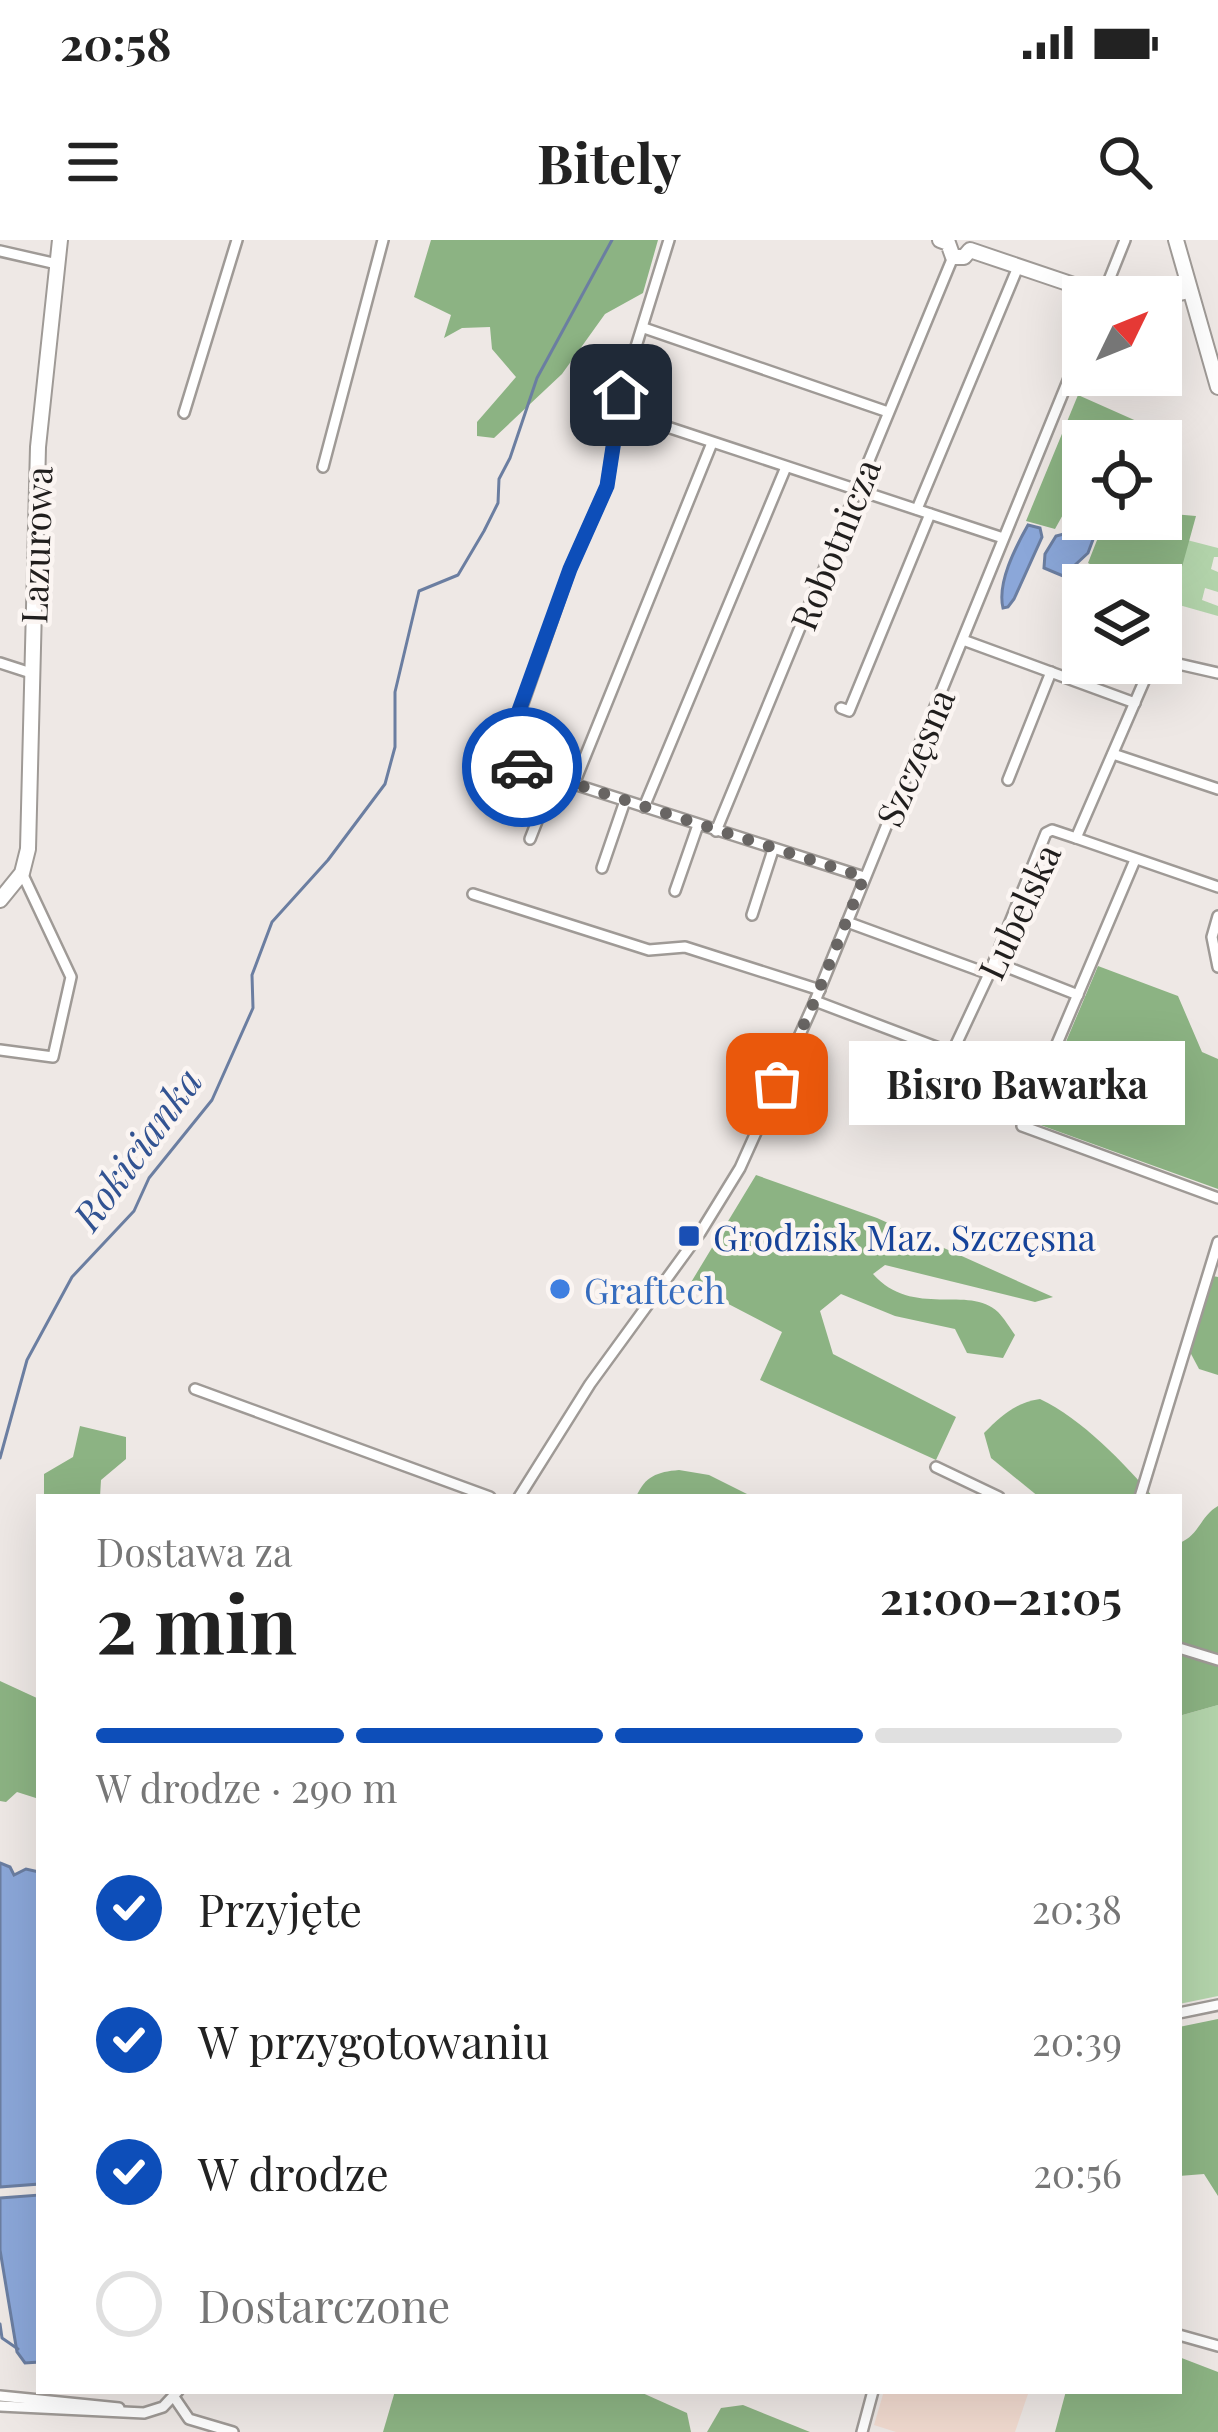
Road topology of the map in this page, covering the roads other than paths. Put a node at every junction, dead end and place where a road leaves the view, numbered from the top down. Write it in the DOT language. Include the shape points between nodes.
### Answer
graph roads {
  1 [pos="237,240"];
  2 [pos="383,240"];
  3 [pos="670,240"];
  4 [pos="1125,240"];
  5 [pos="1176,240"];
  6 [pos="948,245"];
  7 [pos="969,245"];
  8 [pos="0,251"];
  9 [pos="58,253"];
  10 [pos="1018,267"];
  11 [pos="1112,276"];
  12 [pos="1062,280"];
  13 [pos="1190,290"];
  14 [pos="1182,292"];
  15 [pos="644,328"];
  16 [pos="1218,387"];
  17 [pos="1062,395"];
  18 [pos="619,411"];
  19 [pos="888,412"];
  20 [pos="184,413"];
  21 [pos="712,443"];
  22 [pos="323,466"];
  23 [pos="786,467"];
  24 [pos="857,489"];
  25 [pos="917,509"];
  26 [pos="930,514"];
  27 [pos="1003,538"];
  28 [pos="963,640"];
  29 [pos="0,663"];
  30 [pos="1182,665"];
  31 [pos="1051,672"];
  32 [pos="31,673"];
  33 [pos="1218,674"];
  34 [pos="1143,684"];
  35 [pos="1135,704"];
  36 [pos="841,708"];
  37 [pos="1113,754"];
  38 [pos="554,778"];
  39 [pos="1008,780"];
  40 [pos="574,784"];
  41 [pos="1218,789"];
  42 [pos="625,801"];
  43 [pos="644,807"];
  44 [pos="698,825"];
  45 [pos="716,831"];
  46 [pos="1076,838"];
  47 [pos="530,839"];
  48 [pos="772,850"];
  49 [pos="1135,860"];
  50 [pos="602,868"];
  51 [pos="22,873"];
  52 [pos="864,877"];
  53 [pos="1218,887"];
  54 [pos="675,892"];
  55 [pos="473,894"];
  56 [pos="0,900"];
  57 [pos="752,916"];
  58 [pos="1218,916"];
  59 [pos="847,922"];
  60 [pos="994,962"];
  61 [pos="1218,967"];
  62 [pos="989,974"];
  63 [pos="818,995"];
  64 [pos="1078,995"];
  65 [pos="0,1051"];
  66 [pos="952,1053"];
  67 [pos="1039,1086"];
  68 [pos="1218,1198"];
  69 [pos="1218,1241"];
  70 [pos="196,1389"];
  71 [pos="936,1467"];
  72 [pos="482,1494"];
  73 [pos="521,1494"];
  74 [pos="993,1494"];
  75 [pos="1141,1494"];
  76 [pos="1182,1649"];
  77 [pos="1218,1660"];
  78 [pos="1218,2005"];
  79 [pos="1182,2012"];
  80 [pos="1182,2336"];
  81 [pos="1218,2346"];
  82 [pos="176,2394"];
  83 [pos="872,2394"];
  84 [pos="0,2396"];
  85 [pos="0,2406"];
  86 [pos="135,2413"];
  87 [pos="233,2432"];
  88 [pos="862,2432"];
  1 -- 20 [label="street"];
  2 -- 22 [label="street"];
  3 -- 15 [label="street"];
  4 -- 11 [label="street"];
  5 -- 13 [label="street"];
  6 -- 7 [label="street" via="964,257"];
  6 -- 19 [label="street, Robotnicza"];
  7 -- 10 [label="street"];
  8 -- 9 [label="street"];
  9 -- 32 [label="street, Lazurowa" via="38,447"];
  10 -- 12 [label="street"];
  10 -- 25 [label="street"];
  13 -- 14 [label="street"];
  13 -- 16 [label="street"];
  15 -- 18 [label="street"];
  15 -- 19 [label="street"];
  17 -- 27 [label="street, Szczęsna"];
  18 -- 21 [label="street"];
  18 -- 38 [label="street" via="607,486 504,758"];
  19 -- 24 [label="street, Robotnicza"];
  21 -- 23 [label="street"];
  21 -- 40 [label="street"];
  23 -- 24 [label="street"];
  23 -- 43 [label="street"];
  24 -- 25 [label="street"];
  24 -- 45 [label="street, Robotnicza"];
  25 -- 26 [label="street"];
  26 -- 27 [label="street"];
  26 -- 36 [label="street" via="849,711"];
  27 -- 28 [label="street, Szczęsna"];
  28 -- 31 [label="street"];
  28 -- 52 [label="street, Szczęsna"];
  29 -- 32 [label="street"];
  30 -- 33 [label="street"];
  31 -- 35 [label="street"];
  31 -- 39 [label="street"];
  32 -- 51 [label="street, Lazurowa"];
  34 -- 35 [label="street, Lubelska"];
  35 -- 37 [label="street, Lubelska"];
  37 -- 41 [label="street"];
  37 -- 46 [label="street, Lubelska"];
  38 -- 40 [label="street"];
  38 -- 47 [label="street"];
  40 -- 42 [label="street"];
  42 -- 43 [label="street"];
  42 -- 50 [label="street"];
  43 -- 44 [label="street"];
  44 -- 45 [label="street"];
  44 -- 54 [label="street"];
  45 -- 48 [label="street"];
  46 -- 49 [label="street"];
  46 -- 60 [label="street, Lubelska" via="1046,833"];
  48 -- 52 [label="street"];
  48 -- 57 [label="street"];
  49 -- 53 [label="street"];
  49 -- 64 [label="street"];
  51 -- 56 [label="street"];
  51 -- 65 [label="street" via="71,977 53,1057"];
  52 -- 59 [label="street, Szczęsna"];
  55 -- 63 [label="street" via="649,950 685,946"];
  58 -- 61 [label="street"];
  59 -- 62 [label="street"];
  59 -- 63 [label="street, Szczęsna"];
  60 -- 62 [label="street, Lubelska"];
  60 -- 64 [label="street"];
  62 -- 66 [label="street, Lubelska"];
  63 -- 66 [label="street"];
  63 -- 73 [label="street, Szczęsna" via="740,1168"];
  64 -- 67 [label="street"];
  66 -- 67 [label="street"];
  67 -- 68 [label="street" via="1022,1126"];
  69 -- 75 [label="street"];
  70 -- 72 [label="street"];
  71 -- 74 [label="street"];
  76 -- 77 [label="street"];
  78 -- 79 [label="street"];
  80 -- 81 [label="street"];
  82 -- 86 [label="street" via="156,2410"];
  82 -- 87 [label="street" via="189,2420"];
  83 -- 88 [label="street"];
  84 -- 86 [label="street"];
  85 -- 86 [label="street"];
}
